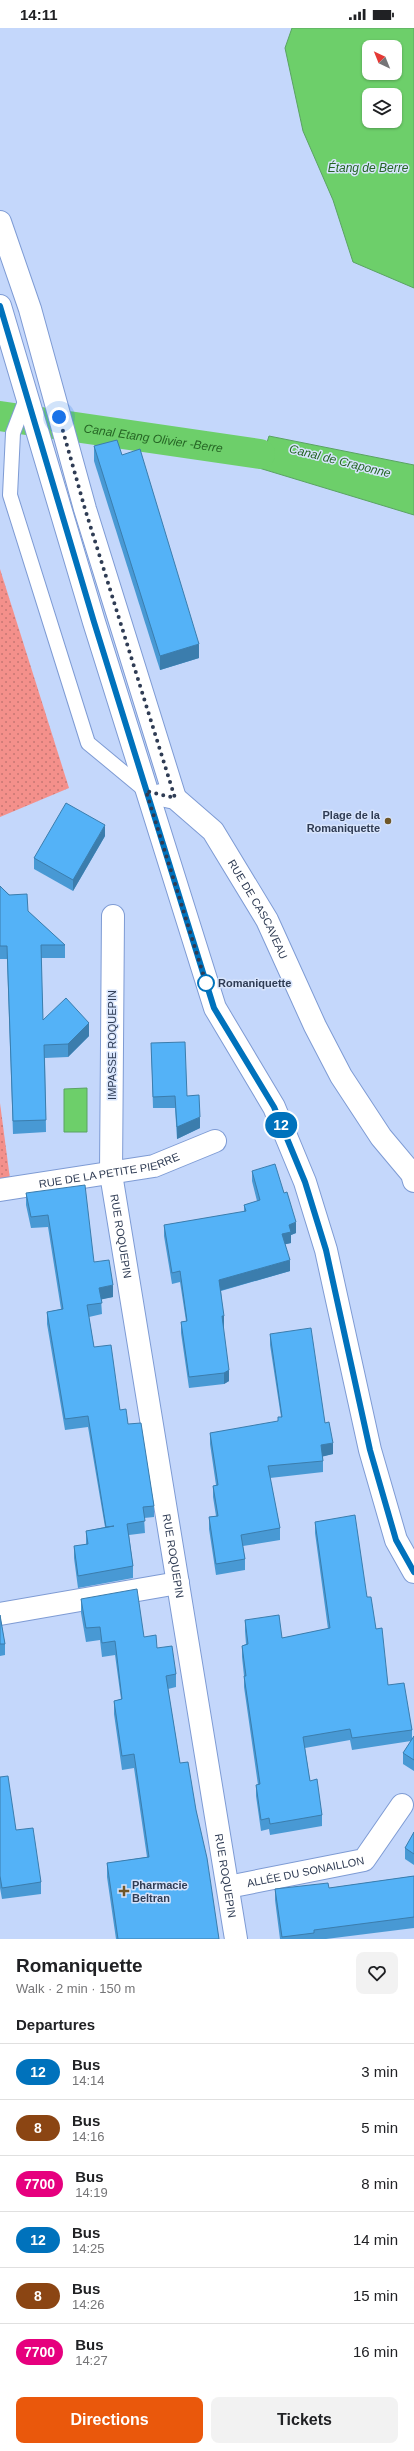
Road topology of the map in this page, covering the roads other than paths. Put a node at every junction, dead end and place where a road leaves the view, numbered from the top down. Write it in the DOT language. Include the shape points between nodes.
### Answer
graph roads {
  1 [pos="0,222"];
  2 [pos="0,306"];
  3 [pos="26,399"];
  4 [pos="146,791"];
  5 [pos="175,798"];
  6 [pos="113,916"];
  7 [pos="215,1141"];
  8 [pos="111,1174"];
  9 [pos="414,1181"];
  10 [pos="0,1190"];
  11 [pos="414,1572"];
  12 [pos="178,1583"];
  13 [pos="0,1614"];
  14 [pos="402,1805"];
  15 [pos="228,1887"];
  16 [pos="236,1939"];
  1 -- 5 [label="street" via="30,309 85,509"];
  2 -- 3 [label="street"];
  3 -- 4 [label="street"];
  3 -- 4 [label="lane" via="13,434 10,495 88,743"];
  4 -- 5 [label="street, RUE DE CASCAVEAU"];
  4 -- 11 [label="street" via="214,1008 274,1107 305,1182 326,1250 370,1450 396,1540"];
  5 -- 9 [label="street, RUE DE CASCAVEAU" via="213,831 267,920 315,1026 341,1076 381,1137 412,1174"];
  6 -- 8 [label="street, IMPASSE ROQUEPIN"];
  7 -- 8 [label="street, RUE DE LA PETITE PIERRE" via="154,1166"];
  8 -- 10 [label="street, RUE DE LA PETITE PIERRE"];
  8 -- 12 [label="street, RUE ROQUEPIN"];
  12 -- 13 [label="street"];
  12 -- 15 [label="street, RUE ROQUEPIN"];
  14 -- 15 [label="street, ALLÉE DU SONAILLON" via="364,1860"];
  15 -- 16 [label="street, RUE ROQUEPIN"];
}
